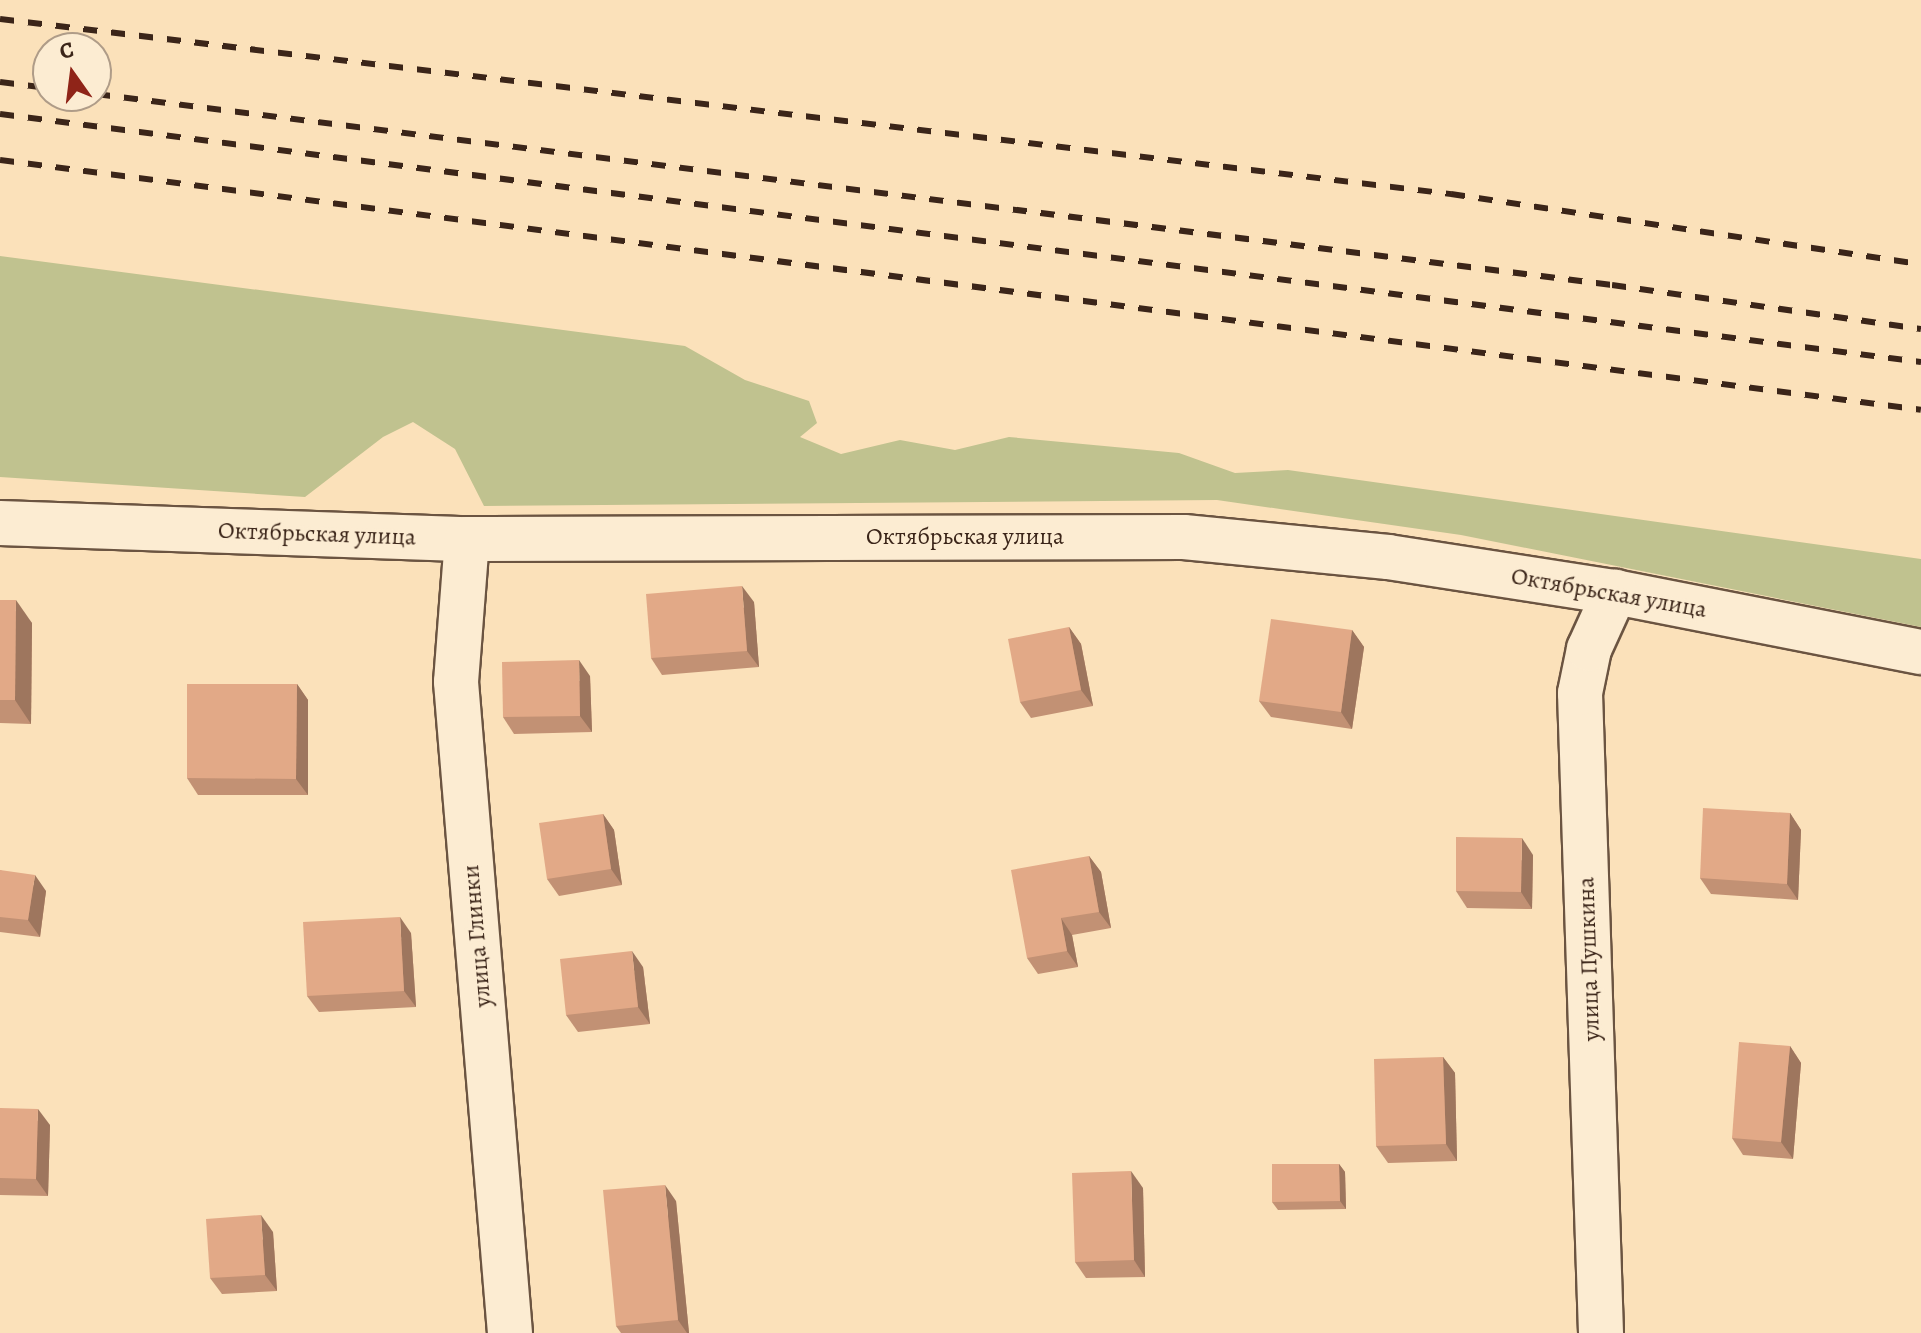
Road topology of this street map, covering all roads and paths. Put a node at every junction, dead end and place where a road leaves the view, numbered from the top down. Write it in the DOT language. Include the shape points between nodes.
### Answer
graph roads {
  1 [pos="0,523"];
  2 [pos="467,539"];
  3 [pos="1615,592"];
  4 [pos="1921,652"];
  5 [pos="510,1333"];
  6 [pos="1601,1333"];
  1 -- 2 [label="street, Октябрьская улица"];
  2 -- 3 [label="street, Октябрьская улица" via="1184,537 1388,557"];
  2 -- 5 [label="street, улица Глинки" via="456,682"];
  3 -- 4 [label="street, Октябрьская улица"];
  3 -- 6 [label="street, улица Пушкина" via="1589,649 1580,693"];
}
